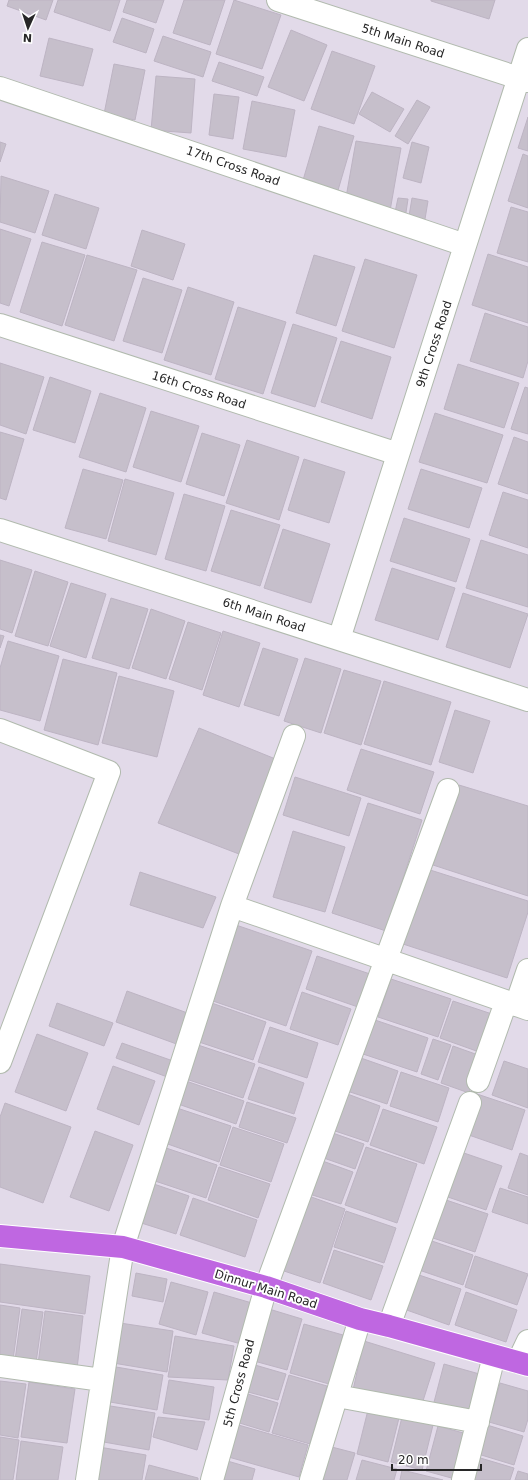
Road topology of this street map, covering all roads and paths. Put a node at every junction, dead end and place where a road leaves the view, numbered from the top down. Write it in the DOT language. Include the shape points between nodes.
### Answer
graph roads {
  1 [pos="278,0"];
  2 [pos="319,6"];
  3 [pos="528,49"];
  4 [pos="523,80"];
  5 [pos="0,88"];
  6 [pos="465,245"];
  7 [pos="0,325"];
  8 [pos="398,454"];
  9 [pos="0,530"];
  10 [pos="339,639"];
  11 [pos="528,700"];
  12 [pos="0,730"];
  13 [pos="294,736"];
  14 [pos="448,790"];
  15 [pos="232,906"];
  16 [pos="386,960"];
  17 [pos="528,970"];
  18 [pos="517,1006"];
  19 [pos="0,1062"];
  20 [pos="478,1081"];
  21 [pos="470,1103"];
  22 [pos="0,1236"];
  23 [pos="123,1247"];
  24 [pos="266,1287"];
  25 [pos="360,1319"];
  26 [pos="389,1326"];
  27 [pos="528,1341"];
  28 [pos="494,1356"];
  29 [pos="523,1364"];
  30 [pos="0,1366"];
  31 [pos="102,1380"];
  32 [pos="337,1396"];
  33 [pos="478,1422"];
  34 [pos="87,1480"];
  35 [pos="212,1480"];
  36 [pos="311,1480"];
  37 [pos="462,1480"];
  1 -- 2 [label="street, 5th Main Road"];
  2 -- 4 [label="street, 5th Main Road"];
  3 -- 4 [label="street, 9th Cross Road"];
  4 -- 6 [label="street, 9th Cross Road"];
  5 -- 6 [label="street, 17th Cross Road"];
  6 -- 8 [label="street, 9th Cross Road"];
  7 -- 8 [label="street, 16th Cross Road"];
  8 -- 10 [label="street, 9th Cross Road"];
  9 -- 10 [label="street, 6th Main Road"];
  10 -- 11 [label="street, 6th Main Road"];
  12 -- 19 [label="street" via="109,772"];
  13 -- 15 [label="street"];
  14 -- 16 [label="street, 5th Cross Road"];
  15 -- 16 [label="street"];
  15 -- 23 [label="street"];
  16 -- 18 [label="street"];
  16 -- 24 [label="street, 5th Cross Road"];
  17 -- 18 [label="street"];
  18 -- 20 [label="street"];
  21 -- 26 [label="street"];
  22 -- 23 [label="main road, Dinnur Main Road"];
  23 -- 24 [label="main road, Dinnur Main Road"];
  23 -- 31 [label="street"];
  24 -- 25 [label="main road, Dinnur Main Road"];
  24 -- 35 [label="street, 5th Cross Road"];
  25 -- 26 [label="main road, Dinnur Main Road"];
  25 -- 32 [label="street"];
  26 -- 28 [label="main road, Dinnur Main Road"];
  27 -- 29 [label="street"];
  28 -- 29 [label="main road, Dinnur Main Road"];
  28 -- 33 [label="street"];
  30 -- 31 [label="street"];
  31 -- 34 [label="street"];
  32 -- 33 [label="street"];
  32 -- 36 [label="street"];
  33 -- 37 [label="street"];
}
